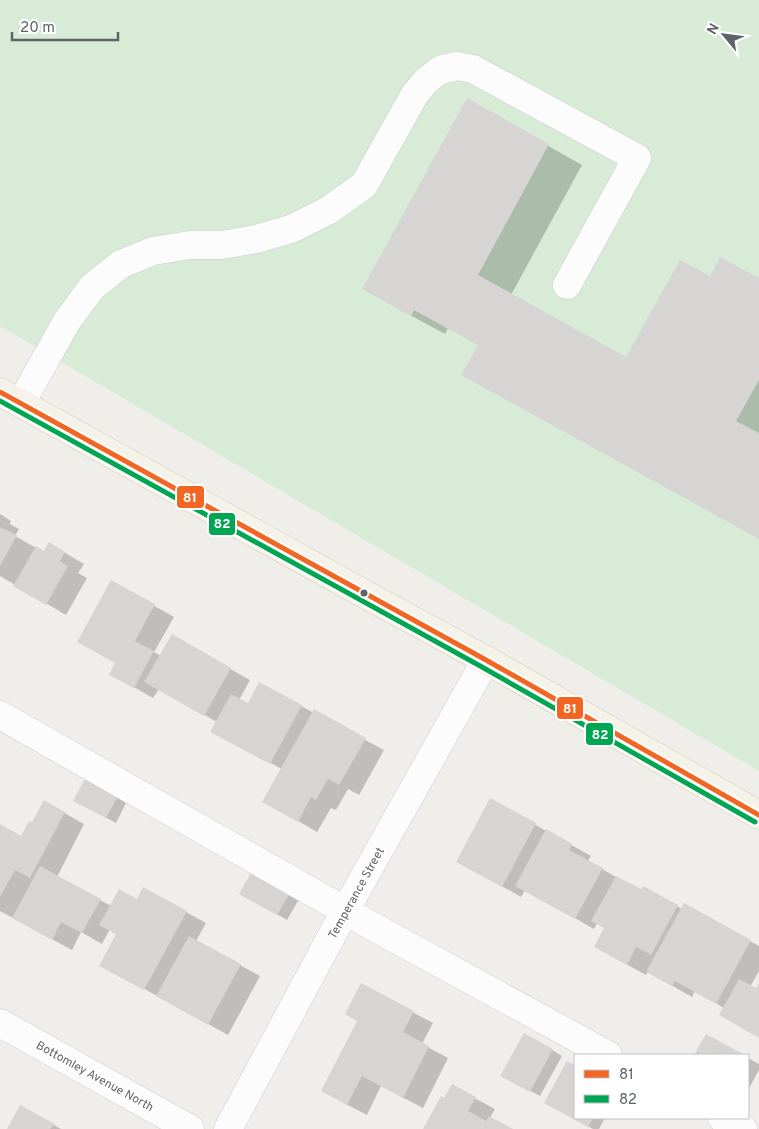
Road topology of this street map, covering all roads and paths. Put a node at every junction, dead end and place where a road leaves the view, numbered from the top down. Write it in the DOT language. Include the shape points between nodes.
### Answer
graph roads {
  1 [pos="567,285"];
  2 [pos="10,398"];
  3 [pos="486,660"];
  4 [pos="0,715"];
  5 [pos="759,816"];
  6 [pos="346,911"];
  7 [pos="0,1023"];
  8 [pos="606,1054"];
  9 [pos="724,1119"];
  10 [pos="190,1129"];
  11 [pos="228,1129"];
  12 [pos="743,1129"];
  1 -- 2 [label="street" via="637,158 474,69 457,66 440,70 427,80 415,94 364,184 329,210 292,229 256,239 153,251 121,264 92,287"];
  2 -- 3 [label="main road"];
  3 -- 5 [label="main road"];
  3 -- 6 [label="street, Temperance Street"];
  4 -- 6 [label="street"];
  6 -- 8 [label="street"];
  6 -- 11 [label="street, Temperance Street"];
  7 -- 10 [label="street, Bottomley Avenue North"];
  9 -- 12 [label="street"];
}
